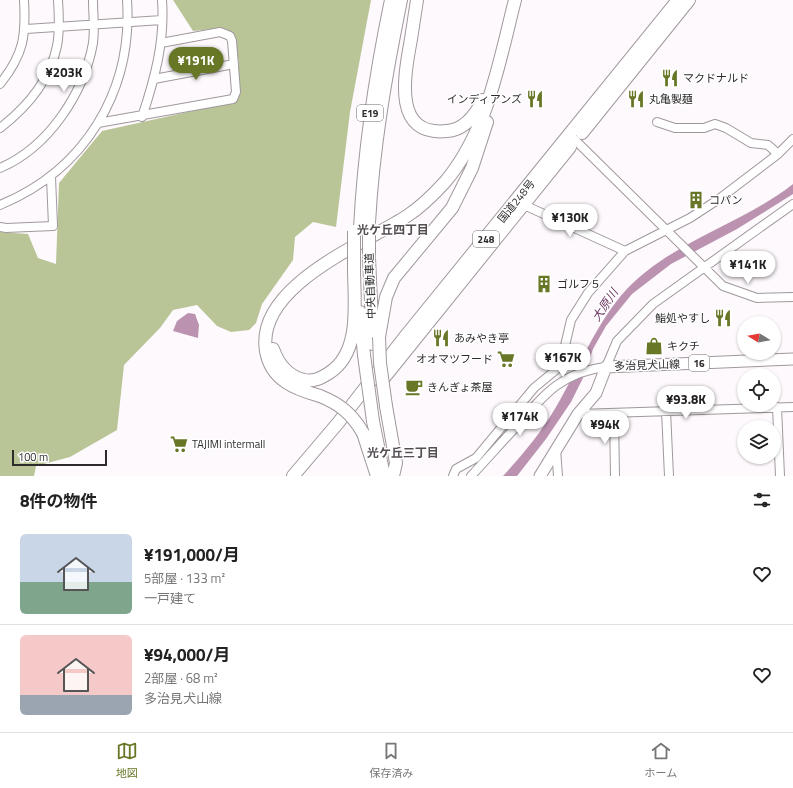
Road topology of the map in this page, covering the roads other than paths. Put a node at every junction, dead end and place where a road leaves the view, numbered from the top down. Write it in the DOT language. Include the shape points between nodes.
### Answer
graph roads {
  1 [pos="24,0"];
  2 [pos="58,0"];
  3 [pos="93,0"];
  4 [pos="127,0"];
  5 [pos="162,0"];
  6 [pos="391,0"];
  7 [pos="401,0"];
  8 [pos="417,0"];
  9 [pos="515,0"];
  10 [pos="523,0"];
  11 [pos="678,0"];
  12 [pos="689,0"];
  13 [pos="162,20"];
  14 [pos="128,22"];
  15 [pos="94,25"];
  16 [pos="59,27"];
  17 [pos="26,29"];
  18 [pos="161,43"];
  19 [pos="501,54"];
  20 [pos="234,64"];
  21 [pos="154,79"];
  22 [pos="0,84"];
  23 [pos="142,117"];
  24 [pos="657,122"];
  25 [pos="98,123"];
  26 [pos="487,124"];
  27 [pos="0,128"];
  28 [pos="573,138"];
  29 [pos="793,139"];
  30 [pos="778,154"];
  31 [pos="0,168"];
  32 [pos="51,177"];
  33 [pos="793,204"];
  34 [pos="0,205"];
  35 [pos="524,205"];
  36 [pos="0,227"];
  37 [pos="361,228"];
  38 [pos="668,231"];
  39 [pos="625,251"];
  40 [pos="361,264"];
  41 [pos="701,264"];
  42 [pos="793,297"];
  43 [pos="376,340"];
  44 [pos="793,359"];
  45 [pos="606,367"];
  46 [pos="781,407"];
  47 [pos="793,407"];
  48 [pos="737,408"];
  49 [pos="666,411"];
  50 [pos="777,412"];
  51 [pos="380,413"];
  52 [pos="614,413"];
  53 [pos="578,414"];
  54 [pos="556,448"];
  55 [pos="293,476"];
  56 [pos="304,476"];
  57 [pos="377,476"];
  58 [pos="384,476"];
  59 [pos="393,476"];
  60 [pos="453,476"];
  61 [pos="471,476"];
  62 [pos="540,476"];
  63 [pos="558,476"];
  64 [pos="616,476"];
  65 [pos="669,476"];
  66 [pos="780,476"];
  1 -- 17 [label="street"];
  2 -- 16 [label="street"];
  3 -- 15 [label="street"];
  4 -- 14 [label="street"];
  5 -- 13 [label="street"];
  6 -- 37 [label="highway, 中央自動車道 / E19" via="373,95 363,179"];
  7 -- 37 [label="highway, 中央自動車道 / E19" via="381,98 372,174"];
  8 -- 19 [label="highway" via="404,93 408,110 420,125 444,132 452,131 466,123 481,105"];
  9 -- 19 [label="highway"];
  10 -- 26 [label="highway" via="499,90"];
  11 -- 28 [label="highway, 国道248号 / 248"];
  12 -- 28 [label="highway, 国道248号 / 248"];
  13 -- 14 [label="street"];
  13 -- 18 [label="street"];
  14 -- 15 [label="street"];
  14 -- 25 [label="street" via="125,53 118,79"];
  15 -- 16 [label="street"];
  15 -- 31 [label="street" via="93,42 77,92 53,127 38,142 27,152"];
  16 -- 17 [label="street"];
  16 -- 27 [label="street" via="57,46 46,76 27,104"];
  17 -- 22 [label="street" via="16,60"];
  18 -- 20 [label="street" via="225,33 232,41"];
  18 -- 21 [label="street"];
  19 -- 57 [label="highway, bridge" via="481,121 464,156 444,182 407,216 340,253 314,271 289,292 268,325 265,346 273,370 294,387 332,400 355,419 363,433"];
  20 -- 21 [label="street"];
  20 -- 23 [label="street" via="236,92 233,99"];
  21 -- 23 [label="street"];
  23 -- 25 [label="street"];
  24 -- 30 [label="street" via="675,128 704,128 715,124 751,143 768,145"];
  25 -- 32 [label="street" via="78,151"];
  26 -- 40 [label="highway" via="470,160 432,204 409,222 331,266 287,302 278,316 272,341 278,362 289,373 302,379 315,380 339,366 346,356 353,335"];
  26 -- 43 [label="highway" via="472,168 452,208 394,278 386,297"];
  28 -- 35 [label="highway, 国道248号 / 248"];
  28 -- 38 [label="street"];
  28 -- 55 [label="highway, 国道248号 / 248" via="404,338 338,424"];
  29 -- 30 [label="street"];
  30 -- 38 [label="street" via="719,200"];
  32 -- 34 [label="street"];
  32 -- 36 [label="street" via="54,226"];
  33 -- 41 [label="street"];
  35 -- 39 [label="street"];
  35 -- 56 [label="highway, 国道248号 / 248"];
  37 -- 40 [label="highway, 中央自動車道 / E19, bridge"];
  37 -- 40 [label="highway, bridge"];
  38 -- 39 [label="street"];
  38 -- 41 [label="street"];
  39 -- 60 [label="street" via="588,293 571,320 557,369 534,388 476,458 456,469"];
  40 -- 43 [label="highway, 中央自動車道 / E19"];
  40 -- 51 [label="highway, 中央自動車道 / E19, bridge" via="360,312 364,355"];
  41 -- 42 [label="street" via="723,286 747,295 757,298"];
  41 -- 45 [label="street" via="632,324 617,341"];
  43 -- 51 [label="highway, bridge" via="380,363"];
  44 -- 45 [label="main road, 多治見犬山線 / 16"];
  45 -- 53 [label="main road, 多治見犬山線" via="596,393"];
  45 -- 61 [label="street" via="592,368 557,384 531,408"];
  46 -- 47 [label="street"];
  48 -- 49 [label="street"];
  49 -- 52 [label="street"];
  49 -- 65 [label="street"];
  50 -- 66 [label="street"];
  51 -- 58 [label="highway, 中央自動車道 / E19"];
  51 -- 59 [label="highway" via="396,463"];
  52 -- 53 [label="street"];
  52 -- 64 [label="street"];
  53 -- 54 [label="main road, 多治見犬山線"];
  54 -- 62 [label="main road, 多治見犬山線"];
  54 -- 63 [label="street"];
}
